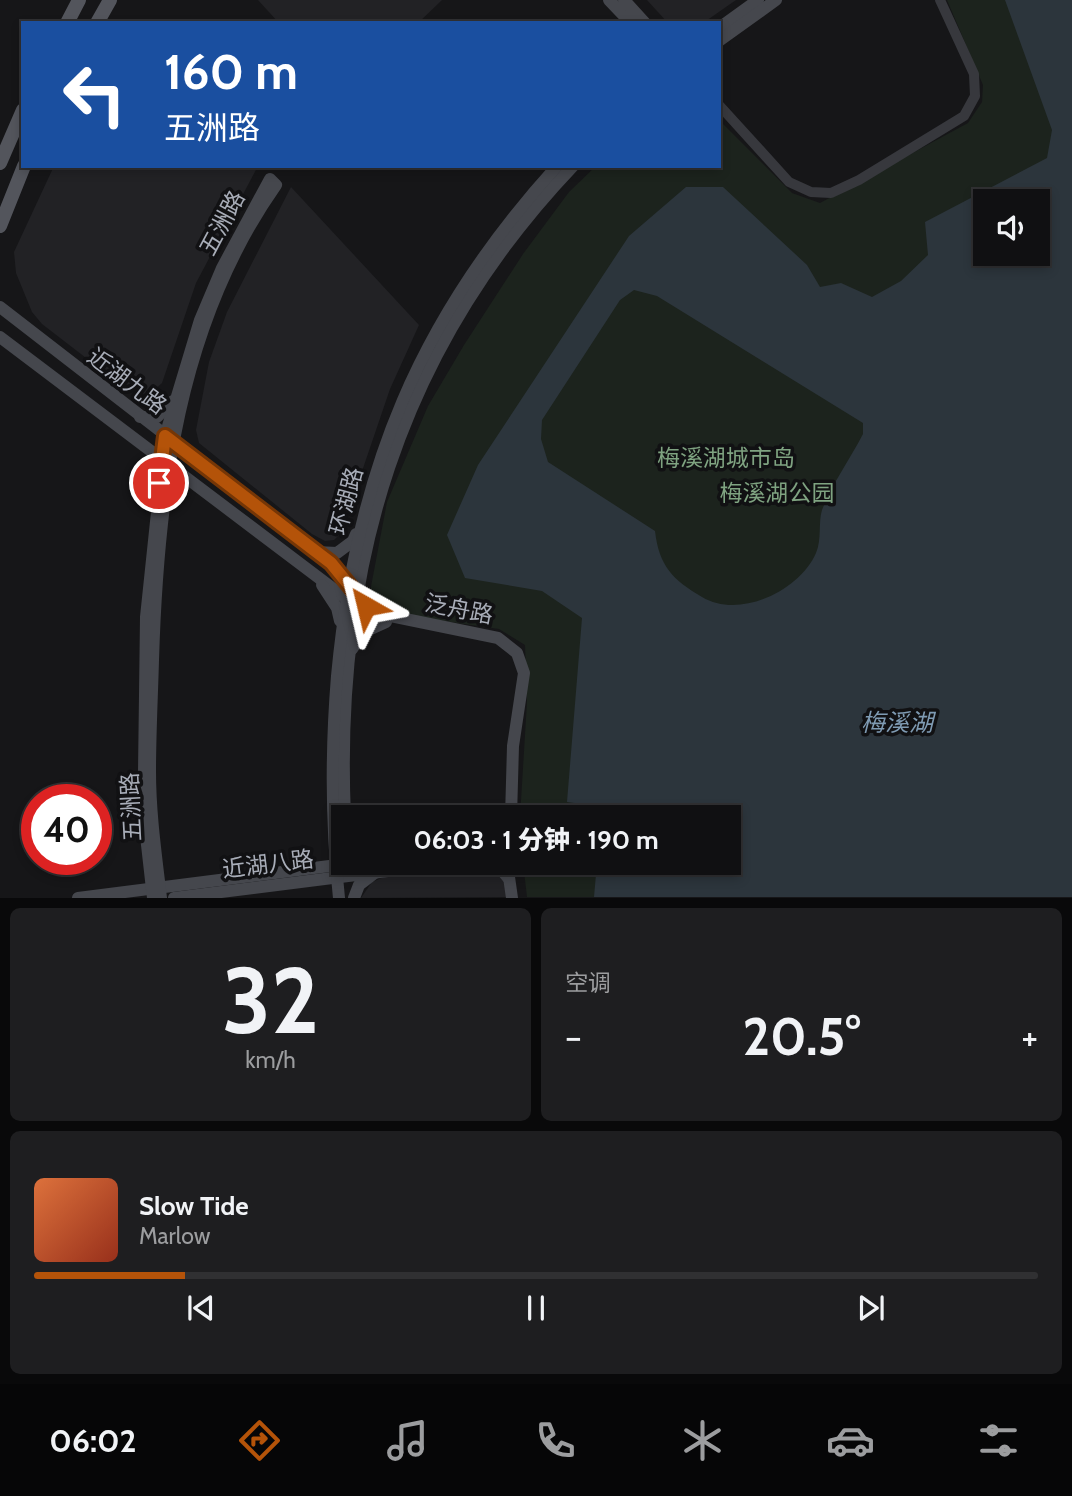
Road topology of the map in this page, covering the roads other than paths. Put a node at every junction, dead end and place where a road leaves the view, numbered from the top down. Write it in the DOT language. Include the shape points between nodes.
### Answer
graph roads {
  1 [pos="79,0"];
  2 [pos="110,0"];
  3 [pos="609,0"];
  4 [pos="624,0"];
  5 [pos="758,0"];
  6 [pos="776,0"];
  7 [pos="940,0"];
  8 [pos="68,21"];
  9 [pos="97,21"];
  10 [pos="629,21"];
  11 [pos="643,21"];
  12 [pos="721,27"];
  13 [pos="721,40"];
  14 [pos="721,107"];
  15 [pos="21,115"];
  16 [pos="0,163"];
  17 [pos="23,168"];
  18 [pos="556,168"];
  19 [pos="571,168"];
  20 [pos="0,226"];
  21 [pos="0,300"];
  22 [pos="0,307"];
  23 [pos="13,319"];
  24 [pos="0,337"];
  25 [pos="178,391"];
  26 [pos="178,415"];
  27 [pos="140,417"];
  28 [pos="135,438"];
  29 [pos="169,439"];
  30 [pos="165,461"];
  31 [pos="202,464"];
  32 [pos="192,481"];
  33 [pos="162,488"];
  34 [pos="359,528"];
  35 [pos="316,552"];
  36 [pos="307,569"];
  37 [pos="353,592"];
  38 [pos="381,618"];
  39 [pos="341,636"];
  40 [pos="350,652"];
  41 [pos="334,805"];
  42 [pos="345,805"];
  43 [pos="506,805"];
  44 [pos="511,805"];
  45 [pos="331,844"];
  46 [pos="151,855"];
  47 [pos="331,871"];
  48 [pos="306,875"];
  49 [pos="343,875"];
  50 [pos="347,875"];
  51 [pos="373,875"];
  52 [pos="507,875"];
  53 [pos="509,875"];
  54 [pos="513,875"];
  55 [pos="510,880"];
  56 [pos="123,892"];
  57 [pos="188,892"];
  58 [pos="157,893"];
  59 [pos="78,898"];
  60 [pos="174,898"];
  61 [pos="336,898"];
  62 [pos="352,898"];
  63 [pos="514,898"];
  1 -- 8 [label="main road"];
  2 -- 9 [label="main road"];
  3 -- 10 [label="main road"];
  4 -- 11 [label="main road"];
  5 -- 12 [label="main road"];
  6 -- 13 [label="main road"];
  7 -- 14 [label="street" via="974,74 975,96 964,116 831,193 811,192 789,182"];
  15 -- 16 [label="main road"];
  17 -- 20 [label="main road"];
  18 -- 34 [label="main road, 环湖路" via="490,248 440,325 396,417"];
  19 -- 37 [label="main road, 环湖路" via="499,254 432,363 383,481"];
  21 -- 23 [label="main road"];
  22 -- 23 [label="main road, 近湖九路"];
  23 -- 27 [label="main road, 近湖九路"];
  24 -- 28 [label="main road, 近湖九路"];
  25 -- 26 [label="main road, 五洲路" via="222,268 271,179 276,185 246,233 206,322"];
  25 -- 27 [label="main road" via="158,417"];
  25 -- 29 [label="main road, 五洲路"];
  26 -- 29 [label="main road, 五洲路"];
  26 -- 31 [label="main road" via="184,438"];
  27 -- 29 [label="main road, 近湖九路"];
  28 -- 30 [label="main road, 近湖九路"];
  28 -- 33 [label="main road" via="153,462"];
  29 -- 30 [label="main road, 五洲路"];
  29 -- 31 [label="main road, 近湖九路"];
  30 -- 32 [label="main road, 近湖九路"];
  30 -- 33 [label="main road, 五洲路"];
  31 -- 35 [label="main road, 近湖九路"];
  32 -- 33 [label="main road" via="178,477"];
  32 -- 36 [label="main road, 近湖九路"];
  33 -- 46 [label="main road, 五洲路" via="150,771"];
  34 -- 35 [label="main road" via="353,541 337,553"];
  34 -- 37 [label="main road, 环湖路"];
  35 -- 37 [label="main road, 近湖九路"];
  36 -- 37 [label="main road, 近湖九路"];
  36 -- 39 [label="main road" via="337,608"];
  37 -- 38 [label="main road"];
  37 -- 39 [label="main road, 环湖路"];
  37 -- 40 [label="main road, 环湖路"];
  38 -- 40 [label="main road" via="363,632"];
  38 -- 43 [label="main road, 泛舟路" via="483,640 502,647 512,657 517,681"];
  38 -- 44 [label="main road, 泛舟路" via="498,638 517,653 523,680"];
  39 -- 41 [label="main road, 环湖路" via="333,738"];
  40 -- 42 [label="main road, 环湖路"];
  45 -- 48 [label="main road" via="329,853"];
  46 -- 56 [label="main road" via="142,876"];
  46 -- 57 [label="main road" via="165,874"];
  46 -- 58 [label="main road, 五洲路"];
  47 -- 48 [label="main road, 近湖八路"];
  48 -- 57 [label="main road, 近湖八路"];
  48 -- 61 [label="main road"];
  49 -- 61 [label="main road, 环湖路"];
  50 -- 62 [label="main road, 环湖路"];
  51 -- 62 [label="main road"];
  52 -- 55 [label="main road"];
  53 -- 55 [label="main road"];
  54 -- 63 [label="main road"];
  55 -- 63 [label="main road"];
  56 -- 58 [label="main road, 近湖八路"];
  56 -- 59 [label="main road, 近湖八路"];
  57 -- 58 [label="main road, 近湖八路"];
  57 -- 60 [label="main road, 近湖八路"];
}
